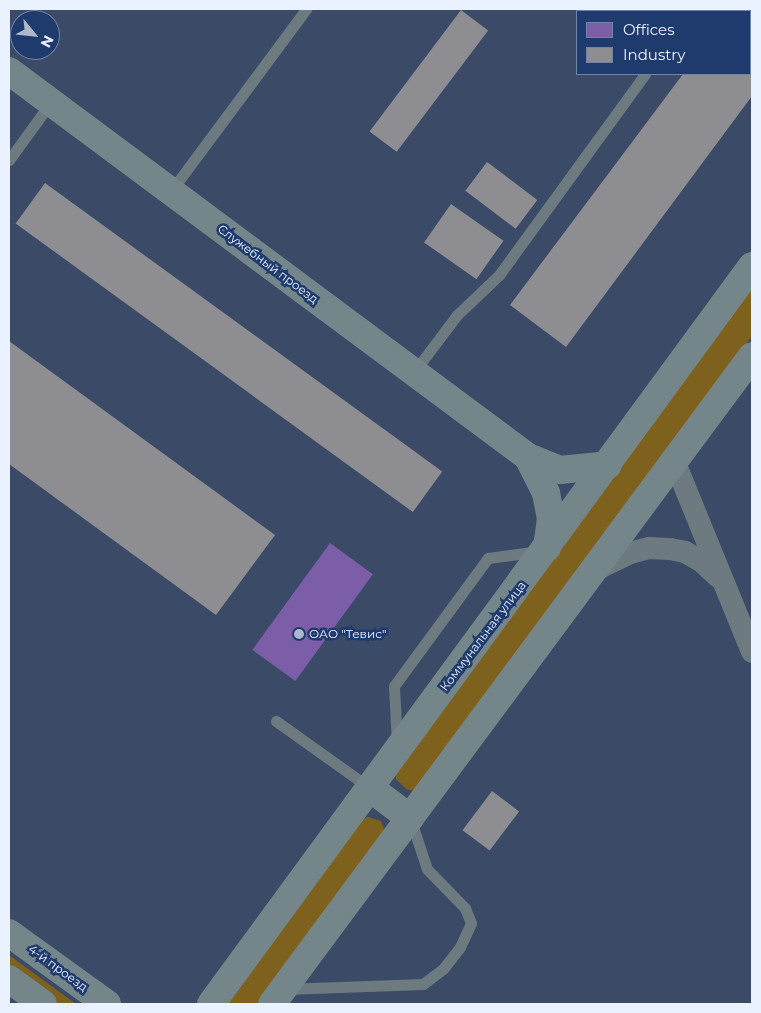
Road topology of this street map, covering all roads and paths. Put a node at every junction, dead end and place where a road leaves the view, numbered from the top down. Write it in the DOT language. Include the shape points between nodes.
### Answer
graph roads {
  1 [pos="306,9"];
  2 [pos="9,71"];
  3 [pos="644,75"];
  4 [pos="51,102"];
  5 [pos="9,160"];
  6 [pos="171,191"];
  7 [pos="752,266"];
  8 [pos="752,356"];
  9 [pos="414,372"];
  10 [pos="528,457"];
  11 [pos="675,463"];
  12 [pos="608,465"];
  13 [pos="546,550"];
  14 [pos="594,571"];
  15 [pos="721,579"];
  16 [pos="752,652"];
  17 [pos="276,721"];
  18 [pos="398,750"];
  19 [pos="370,788"];
  20 [pos="410,818"];
  21 [pos="9,933"];
  22 [pos="9,979"];
  23 [pos="278,997"];
  24 [pos="42,1004"];
  25 [pos="107,1004"];
  26 [pos="211,1004"];
  1 -- 6 [label="lane"];
  2 -- 4 [label="main road, Служебный проезд"];
  3 -- 9 [label="lane" via="499,275 457,315"];
  4 -- 5 [label="lane"];
  4 -- 6 [label="main road, Служебный проезд"];
  6 -- 9 [label="main road, Служебный проезд"];
  7 -- 12 [label="main road, Коммунальная улица"];
  8 -- 11 [label="main road"];
  9 -- 10 [label="main road, Служебный проезд"];
  10 -- 12 [label="main road, Служебный проезд" via="560,470"];
  10 -- 13 [label="main road, Служебный проезд" via="550,510"];
  11 -- 14 [label="main road"];
  11 -- 15 [label="street"];
  12 -- 13 [label="main road, Коммунальная улица"];
  13 -- 18 [label="main road, Коммунальная улица"];
  13 -- 18 [label="lane" via="488,558 394,686"];
  14 -- 15 [label="street" via="630,553 649,548 670,548 702,562"];
  14 -- 20 [label="main road"];
  15 -- 16 [label="street"];
  17 -- 19 [label="lane"];
  18 -- 19 [label="main road, Коммунальная улица"];
  19 -- 20 [label="main road"];
  19 -- 26 [label="main road, Коммунальная улица"];
  20 -- 23 [label="main road"];
  20 -- 23 [label="lane" via="427,869 465,908 471,923 443,969 423,984"];
  21 -- 25 [label="main road, 4-й проезд"];
  22 -- 24 [label="main road"];
}
